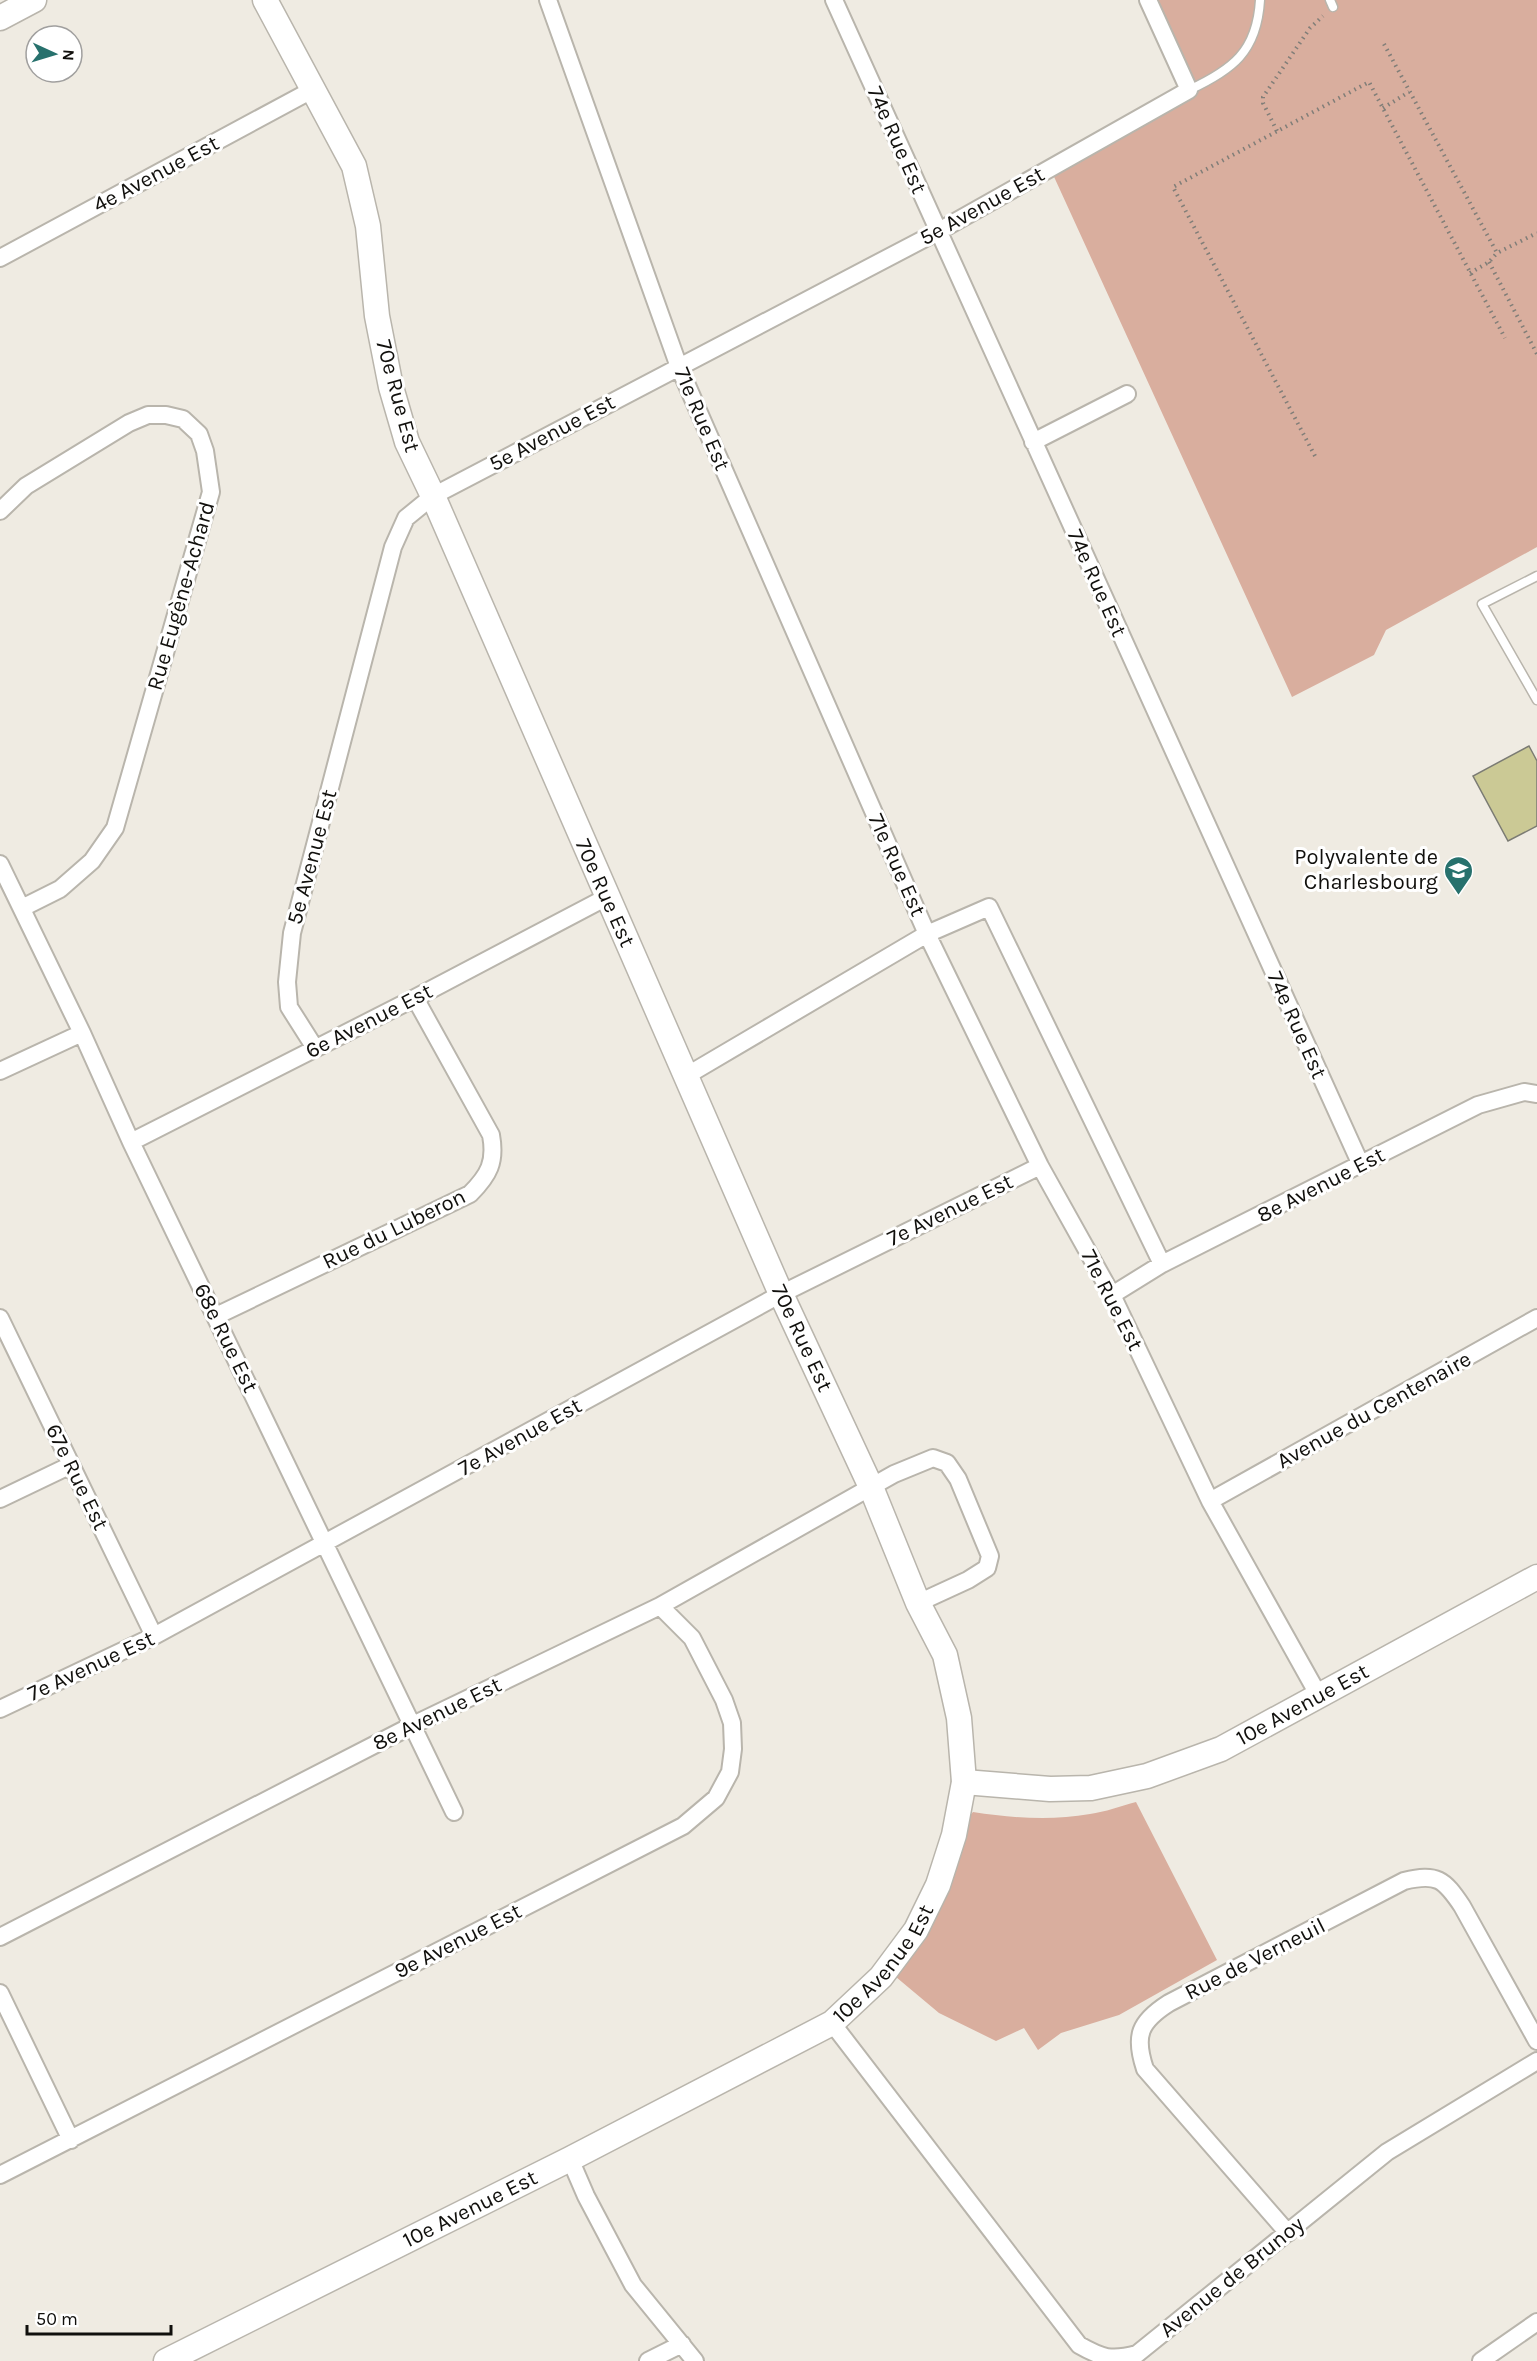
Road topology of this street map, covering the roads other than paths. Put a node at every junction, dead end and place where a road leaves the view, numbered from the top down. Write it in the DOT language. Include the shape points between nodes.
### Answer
graph roads {
  1 [pos="265,0"];
  2 [pos="548,0"];
  3 [pos="834,0"];
  4 [pos="1148,0"];
  5 [pos="1260,0"];
  6 [pos="30,1"];
  7 [pos="0,18"];
  8 [pos="312,90"];
  9 [pos="1189,90"];
  10 [pos="939,231"];
  11 [pos="0,258"];
  12 [pos="679,367"];
  13 [pos="1127,394"];
  14 [pos="1033,442"];
  15 [pos="433,496"];
  16 [pos="0,511"];
  17 [pos="1537,576"];
  18 [pos="1537,700"];
  19 [pos="0,864"];
  20 [pos="607,897"];
  21 [pos="22,908"];
  22 [pos="927,934"];
  23 [pos="415,998"];
  24 [pos="82,1033"];
  25 [pos="315,1048"];
  26 [pos="0,1071"];
  27 [pos="686,1076"];
  28 [pos="1537,1094"];
  29 [pos="131,1142"];
  30 [pos="1361,1165"];
  31 [pos="1040,1166"];
  32 [pos="1162,1264"];
  33 [pos="781,1294"];
  34 [pos="1112,1295"];
  35 [pos="216,1316"];
  36 [pos="0,1318"];
  37 [pos="1537,1318"];
  38 [pos="71,1465"];
  39 [pos="871,1487"];
  40 [pos="0,1499"];
  41 [pos="1210,1501"];
  42 [pos="326,1544"];
  43 [pos="1537,1577"];
  44 [pos="918,1603"];
  45 [pos="660,1606"];
  46 [pos="154,1636"];
  47 [pos="1319,1696"];
  48 [pos="0,1709"];
  49 [pos="412,1725"];
  50 [pos="964,1782"];
  51 [pos="454,1812"];
  52 [pos="0,1937"];
  53 [pos="0,1993"];
  54 [pos="832,2023"];
  55 [pos="1537,2041"];
  56 [pos="1537,2061"];
  57 [pos="71,2140"];
  58 [pos="570,2159"];
  59 [pos="0,2175"];
  60 [pos="1288,2233"];
  61 [pos="1537,2322"];
  62 [pos="682,2344"];
  63 [pos="166,2361"];
  64 [pos="648,2361"];
  65 [pos="695,2361"];
  66 [pos="1481,2361"];
  1 -- 8 [label="street, 70e Rue Est"];
  2 -- 12 [label="street, 71e Rue Est"];
  3 -- 10 [label="street, 74e Rue Est"];
  4 -- 9 [label="street"];
  5 -- 9 [label="lane" via="1254,34 1244,52 1217,77"];
  6 -- 7 [label="street"];
  8 -- 11 [label="street, 4e Avenue Est"];
  8 -- 15 [label="street, 70e Rue Est" via="354,166 368,226 377,316 391,387 406,442"];
  9 -- 10 [label="street, 5e Avenue Est"];
  10 -- 12 [label="street, 5e Avenue Est"];
  10 -- 14 [label="street, 74e Rue Est"];
  12 -- 15 [label="street, 5e Avenue Est"];
  12 -- 22 [label="street, 71e Rue Est"];
  13 -- 14 [label="street"];
  14 -- 30 [label="street, 74e Rue Est"];
  15 -- 20 [label="street, 70e Rue Est"];
  15 -- 25 [label="street, 5e Avenue Est" via="406,518 393,547 292,933 287,982 289,1007"];
  16 -- 21 [label="street, Rue Eugène-Achard" via="26,486 148,415 183,419 199,434 205,451 211,492 115,828 92,861 60,889"];
  17 -- 18 [label="lane" via="1482,604"];
  19 -- 21 [label="street, 68e Rue Est"];
  20 -- 23 [label="street, 6e Avenue Est"];
  20 -- 27 [label="street, 70e Rue Est"];
  21 -- 24 [label="street, 68e Rue Est"];
  22 -- 27 [label="street"];
  22 -- 31 [label="street, 71e Rue Est"];
  22 -- 32 [label="street" via="989,907"];
  23 -- 25 [label="street, 6e Avenue Est"];
  23 -- 35 [label="street, Rue du Luberon" via="491,1135 495,1152 485,1179 470,1194"];
  24 -- 26 [label="street"];
  24 -- 29 [label="street, 68e Rue Est"];
  25 -- 29 [label="street, 6e Avenue Est"];
  27 -- 33 [label="street, 70e Rue Est"];
  28 -- 30 [label="street, 8e Avenue Est" via="1524,1092 1478,1105"];
  29 -- 35 [label="street, 68e Rue Est"];
  30 -- 32 [label="street, 8e Avenue Est"];
  31 -- 33 [label="street, 7e Avenue Est"];
  31 -- 34 [label="street, 71e Rue Est"];
  32 -- 34 [label="street, 8e Avenue Est"];
  33 -- 39 [label="street, 70e Rue Est"];
  33 -- 42 [label="street, 7e Avenue Est"];
  34 -- 41 [label="street, 71e Rue Est"];
  35 -- 42 [label="street, 68e Rue Est"];
  36 -- 38 [label="street, 67e Rue Est"];
  37 -- 41 [label="street, Avenue du Centenaire"];
  38 -- 40 [label="street"];
  38 -- 46 [label="street, 67e Rue Est"];
  39 -- 44 [label="street, 70e Rue Est"];
  39 -- 44 [label="street, 8e Avenue Est" via="933,1458 947,1463 988,1545 987,1568"];
  39 -- 45 [label="street, 8e Avenue Est"];
  41 -- 47 [label="street, 71e Rue Est"];
  42 -- 46 [label="street, 7e Avenue Est"];
  42 -- 49 [label="street, 68e Rue Est"];
  43 -- 47 [label="street, 10e Avenue Est"];
  44 -- 50 [label="street, 70e Rue Est" via="945,1654 959,1718"];
  45 -- 49 [label="street, 8e Avenue Est"];
  45 -- 57 [label="street, 9e Avenue Est" via="692,1638 732,1724 730,1772 716,1798 683,1826"];
  46 -- 48 [label="street, 7e Avenue Est"];
  47 -- 50 [label="street, 10e Avenue Est" via="1221,1749 1148,1776 1091,1788 1050,1790"];
  49 -- 51 [label="street, 68e Rue Est"];
  49 -- 52 [label="street, 8e Avenue Est"];
  50 -- 54 [label="street, 10e Avenue Est" via="954,1835 938,1885 916,1930 881,1977"];
  53 -- 57 [label="street"];
  54 -- 58 [label="street, 10e Avenue Est"];
  54 -- 60 [label="street, Avenue de Brunoy" via="1079,2345 1100,2357 1137,2354"];
  55 -- 60 [label="street, Rue de Verneuil" via="1451,1889 1438,1878 1422,1876 1404,1881 1150,2015 1140,2031 1139,2051 1145,2069"];
  56 -- 60 [label="street, Avenue de Brunoy" via="1387,2152"];
  57 -- 59 [label="street, 9e Avenue Est"];
  58 -- 62 [label="street" via="633,2285"];
  58 -- 63 [label="street, 10e Avenue Est"];
  61 -- 66 [label="street"];
  62 -- 64 [label="street"];
  62 -- 65 [label="street"];
}
